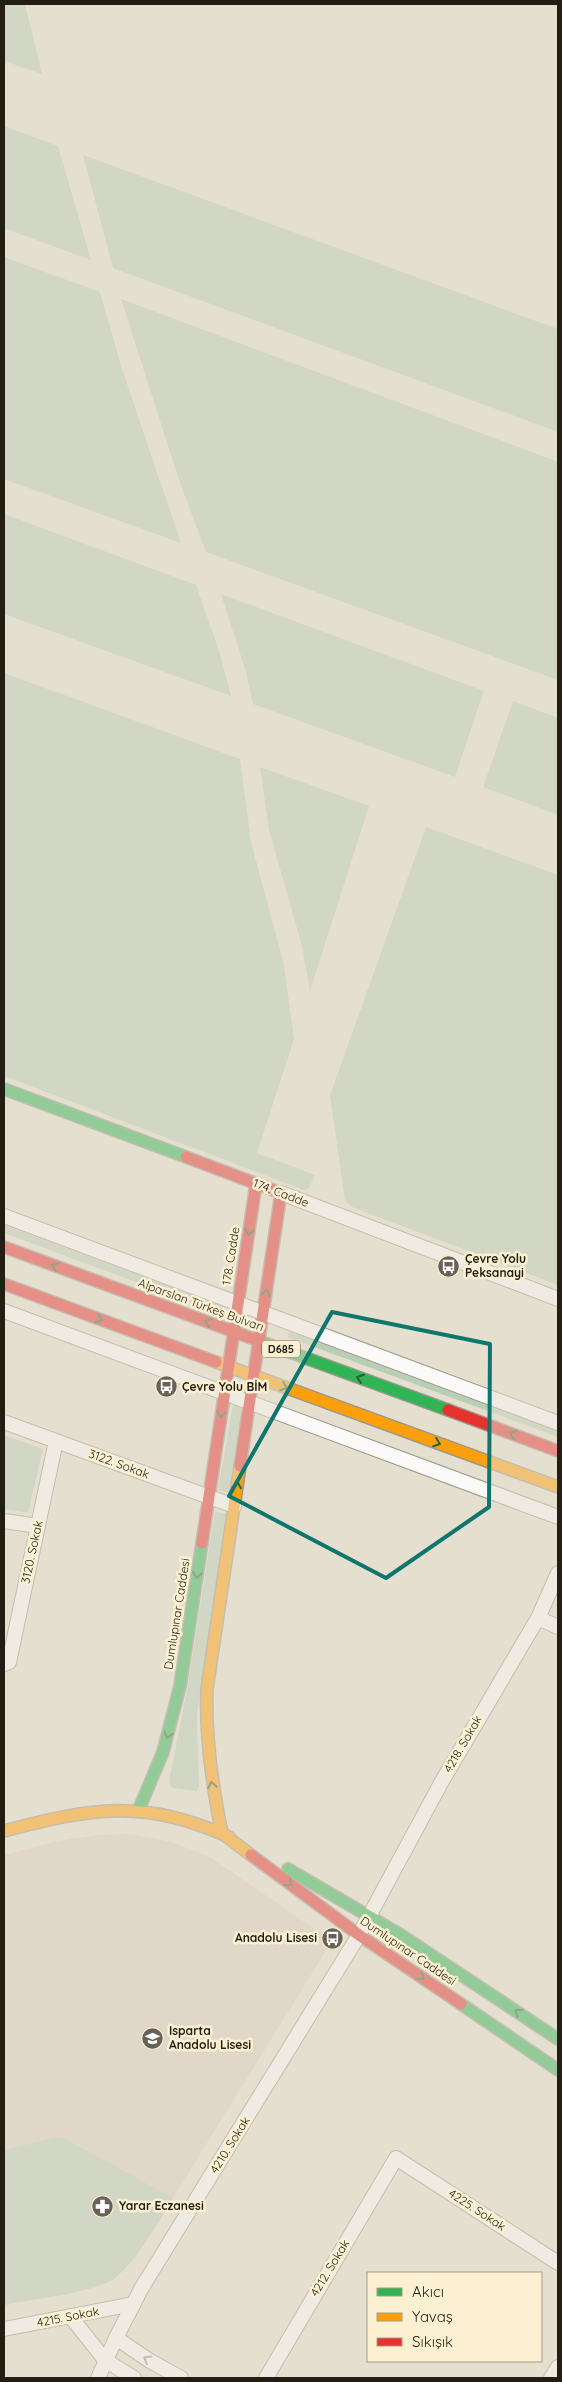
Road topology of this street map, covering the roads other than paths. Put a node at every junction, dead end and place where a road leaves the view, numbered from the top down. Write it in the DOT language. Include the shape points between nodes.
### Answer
graph roads {
  1 [pos="4,1089"];
  2 [pos="256,1184"];
  3 [pos="281,1193"];
  4 [pos="4,1216"];
  5 [pos="4,1247"];
  6 [pos="4,1284"];
  7 [pos="558,1299"];
  8 [pos="237,1303"];
  9 [pos="4,1311"];
  10 [pos="263,1312"];
  11 [pos="233,1332"];
  12 [pos="258,1341"];
  13 [pos="228,1366"];
  14 [pos="254,1375"];
  15 [pos="224,1393"];
  16 [pos="250,1402"];
  17 [pos="4,1422"];
  18 [pos="558,1423"];
  19 [pos="56,1442"];
  20 [pos="558,1451"];
  21 [pos="558,1487"];
  22 [pos="209,1497"];
  23 [pos="234,1506"];
  24 [pos="558,1517"];
  25 [pos="4,1521"];
  26 [pos="38,1526"];
  27 [pos="558,1573"];
  28 [pos="538,1618"];
  29 [pos="558,1627"];
  30 [pos="6,1663"];
  31 [pos="139,1809"];
  32 [pos="4,1832"];
  33 [pos="222,1833"];
  34 [pos="369,1915"];
  35 [pos="359,1935"];
  36 [pos="558,2039"];
  37 [pos="558,2070"];
  38 [pos="396,2158"];
  39 [pos="558,2263"];
  40 [pos="133,2304"];
  41 [pos="70,2316"];
  42 [pos="4,2330"];
  43 [pos="116,2338"];
  44 [pos="105,2360"];
  45 [pos="558,2367"];
  46 [pos="98,2378"];
  47 [pos="134,2378"];
  48 [pos="181,2378"];
  49 [pos="266,2378"];
  50 [pos="551,2378"];
  1 -- 2 [label="main road, 174. Cadde"];
  2 -- 3 [label="main road, 174. Cadde"];
  2 -- 8 [label="main road, 178. Cadde, one-way"];
  3 -- 7 [label="street, 174. Cadde"];
  10 -- 3 [label="main road, one-way"];
  4 -- 8 [label="street"];
  11 -- 5 [label="main road, Alparslan Türkeş Bulvarı / D685, one-way"];
  6 -- 13 [label="main road, one-way"];
  8 -- 10 [label="street"];
  8 -- 11 [label="main road, 178. Cadde"];
  9 -- 15 [label="street"];
  10 -- 12 [label="main road"];
  10 -- 18 [label="street"];
  11 -- 12 [label="main road, Alparslan Türkeş Bulvarı / D685"];
  11 -- 13 [label="main road, Dumlupınar Caddesi"];
  12 -- 14 [label="main road"];
  20 -- 12 [label="main road, Alparslan Türkeş Bulvarı / D685, one-way"];
  13 -- 14 [label="main road"];
  13 -- 15 [label="main road, Dumlupınar Caddesi"];
  14 -- 16 [label="main road"];
  14 -- 21 [label="main road, one-way"];
  15 -- 16 [label="street"];
  15 -- 22 [label="main road, Dumlupınar Caddesi, one-way"];
  23 -- 16 [label="main road, one-way"];
  16 -- 24 [label="street"];
  17 -- 19 [label="street, 3122. Sokak"];
  19 -- 22 [label="street, 3122. Sokak"];
  19 -- 26 [label="street, 3120. Sokak"];
  22 -- 23 [label="street, 3122. Sokak"];
  22 -- 31 [label="main road, Dumlupınar Caddesi, one-way" via="180,1686 163,1752"];
  33 -- 23 [label="main road, one-way" via="208,1753 206,1714"];
  25 -- 26 [label="street"];
  26 -- 30 [label="street, 3120. Sokak"];
  27 -- 28 [label="street, 4218. Sokak"];
  28 -- 29 [label="street"];
  28 -- 34 [label="street, 4218. Sokak" via="440,1783"];
  31 -- 32 [label="main road" via="82,1813"];
  31 -- 33 [label="main road, Dumlupınar Caddesi" via="173,1814"];
  33 -- 34 [label="main road, Dumlupınar Caddesi"];
  33 -- 35 [label="main road, Dumlupınar Caddesi, one-way"];
  34 -- 35 [label="street, 4210. Sokak"];
  36 -- 34 [label="main road, Dumlupınar Caddesi, one-way"];
  35 -- 37 [label="main road, Dumlupınar Caddesi, one-way"];
  35 -- 40 [label="street, 4210. Sokak"];
  38 -- 39 [label="street, 4225. Sokak"];
  38 -- 49 [label="street, 4212. Sokak"];
  40 -- 41 [label="street, 4215. Sokak"];
  40 -- 43 [label="street, 4210. Sokak"];
  41 -- 42 [label="street, 4215. Sokak"];
  41 -- 44 [label="street"];
  43 -- 44 [label="street, 4210. Sokak"];
  48 -- 43 [label="street, one-way" via="150,2362"];
  44 -- 46 [label="street, 4210. Sokak"];
  44 -- 47 [label="street"];
  45 -- 50 [label="street"];
}
